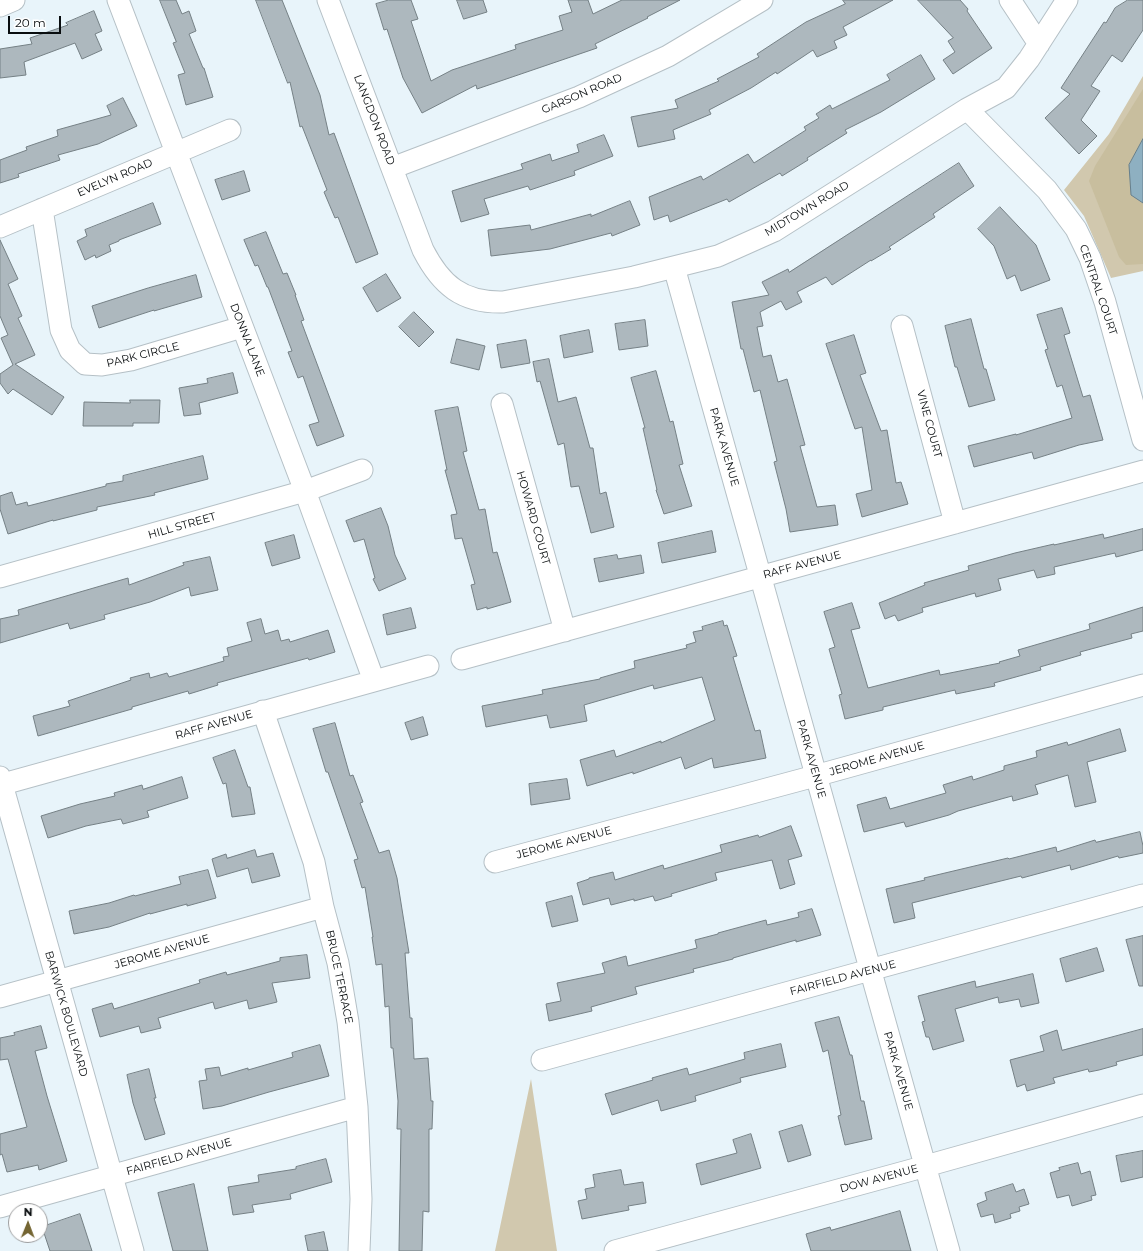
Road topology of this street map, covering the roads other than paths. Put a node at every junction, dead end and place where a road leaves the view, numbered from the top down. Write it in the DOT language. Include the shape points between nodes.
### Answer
graph roads {
  1 [pos="14,0"];
  2 [pos="118,0"];
  3 [pos="328,0"];
  4 [pos="762,0"];
  5 [pos="1010,0"];
  6 [pos="1067,0"];
  7 [pos="0,6"];
  8 [pos="1039,44"];
  9 [pos="968,108"];
  10 [pos="230,130"];
  11 [pos="176,153"];
  12 [pos="392,168"];
  13 [pos="42,209"];
  14 [pos="0,227"];
  15 [pos="419,240"];
  16 [pos="674,267"];
  17 [pos="902,326"];
  18 [pos="242,327"];
  19 [pos="502,404"];
  20 [pos="1143,440"];
  21 [pos="362,470"];
  22 [pos="1143,471"];
  23 [pos="305,491"];
  24 [pos="955,523"];
  25 [pos="0,577"];
  26 [pos="760,577"];
  27 [pos="565,631"];
  28 [pos="462,659"];
  29 [pos="428,666"];
  30 [pos="374,680"];
  31 [pos="1143,685"];
  32 [pos="263,711"];
  33 [pos="816,776"];
  34 [pos="1,782"];
  35 [pos="495,862"];
  36 [pos="1143,895"];
  37 [pos="323,907"];
  38 [pos="870,971"];
  39 [pos="57,982"];
  40 [pos="0,998"];
  41 [pos="542,1060"];
  42 [pos="1143,1105"];
  43 [pos="358,1107"];
  44 [pos="925,1166"];
  45 [pos="112,1176"];
  46 [pos="0,1207"];
  47 [pos="133,1251"];
  48 [pos="359,1251"];
  49 [pos="615,1251"];
  50 [pos="949,1251"];
  1 -- 7 [label="street"];
  2 -- 11 [label="street, DONNA LANE"];
  3 -- 12 [label="street, LANGDON ROAD"];
  4 -- 12 [label="street, GARSON ROAD" via="668,56 579,97"];
  5 -- 8 [label="street"];
  6 -- 8 [label="street, MIDTOWN ROAD"];
  8 -- 9 [label="street, MIDTOWN ROAD" via="1006,88"];
  9 -- 16 [label="street, MIDTOWN ROAD" via="774,231 718,256"];
  9 -- 20 [label="street, CENTRAL COURT" via="1047,190 1076,228 1090,258 1105,302"];
  10 -- 11 [label="street, EVELYN ROAD"];
  11 -- 13 [label="street, EVELYN ROAD"];
  11 -- 18 [label="street, DONNA LANE"];
  12 -- 15 [label="street, LANGDON ROAD"];
  13 -- 14 [label="street, EVELYN ROAD"];
  13 -- 18 [label="street, PARK CIRCLE" via="61,330 70,350 86,364 102,365 131,360"];
  15 -- 16 [label="street, MIDTOWN ROAD" via="432,268 448,286 471,299 490,302 503,302 626,279"];
  16 -- 26 [label="street, PARK AVENUE"];
  17 -- 24 [label="street, VINE COURT"];
  18 -- 23 [label="street, DONNA LANE"];
  19 -- 27 [label="street, HOWARD COURT"];
  21 -- 23 [label="street, HILL STREET"];
  22 -- 24 [label="street, RAFF AVENUE"];
  23 -- 25 [label="street, HILL STREET"];
  23 -- 30 [label="street, DONNA LANE"];
  24 -- 26 [label="street, RAFF AVENUE"];
  26 -- 27 [label="street, RAFF AVENUE"];
  26 -- 33 [label="street, PARK AVENUE"];
  27 -- 28 [label="street, RAFF AVENUE"];
  29 -- 30 [label="street, RAFF AVENUE"];
  30 -- 32 [label="street, RAFF AVENUE"];
  31 -- 33 [label="street, JEROME AVENUE"];
  32 -- 34 [label="street, RAFF AVENUE"];
  32 -- 37 [label="street, BRUCE TERRACE" via="314,862"];
  33 -- 35 [label="street, JEROME AVENUE"];
  33 -- 38 [label="street, PARK AVENUE"];
  34 -- 39 [label="street, BARWICK BOULEVARD"];
  36 -- 38 [label="street, FAIRFIELD AVENUE"];
  37 -- 39 [label="street, JEROME AVENUE"];
  37 -- 43 [label="street, BRUCE TERRACE" via="338,963"];
  38 -- 41 [label="street, FAIRFIELD AVENUE"];
  38 -- 44 [label="street, PARK AVENUE"];
  39 -- 40 [label="street, JEROME AVENUE"];
  39 -- 45 [label="street, BARWICK BOULEVARD"];
  42 -- 44 [label="street, DOW AVENUE"];
  43 -- 45 [label="street, FAIRFIELD AVENUE"];
  43 -- 48 [label="street, BRUCE TERRACE" via="361,1199"];
  44 -- 49 [label="street, DOW AVENUE"];
  44 -- 50 [label="street, PARK AVENUE"];
  45 -- 46 [label="street, FAIRFIELD AVENUE"];
  45 -- 47 [label="street, BARWICK BOULEVARD"];
}
